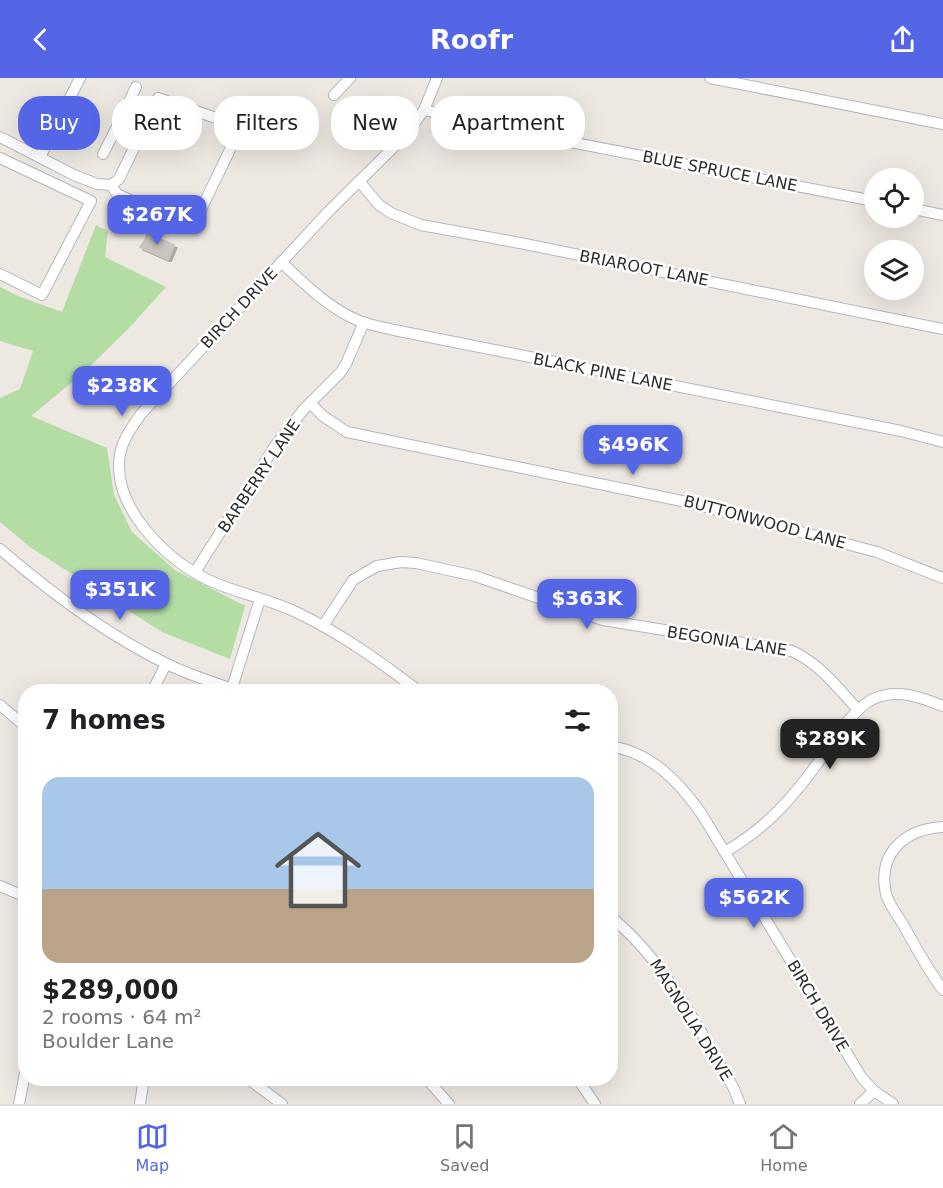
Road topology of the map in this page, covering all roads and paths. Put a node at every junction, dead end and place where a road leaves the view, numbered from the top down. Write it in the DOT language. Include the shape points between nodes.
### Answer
graph roads {
  1 [pos="80,78"];
  2 [pos="350,78"];
  3 [pos="437,78"];
  4 [pos="710,78"];
  5 [pos="136,87"];
  6 [pos="334,95"];
  7 [pos="132,96"];
  8 [pos="424,110"];
  9 [pos="202,113"];
  10 [pos="943,124"];
  11 [pos="0,137"];
  12 [pos="112,137"];
  13 [pos="133,150"];
  14 [pos="103,154"];
  15 [pos="40,157"];
  16 [pos="0,158"];
  17 [pos="359,181"];
  18 [pos="111,185"];
  19 [pos="864,199"];
  20 [pos="924,211"];
  21 [pos="943,215"];
  22 [pos="281,262"];
  23 [pos="0,274"];
  24 [pos="364,322"];
  25 [pos="943,329"];
  26 [pos="310,403"];
  27 [pos="943,442"];
  28 [pos="0,549"];
  29 [pos="195,572"];
  30 [pos="943,578"];
  31 [pos="261,599"];
  32 [pos="323,626"];
  33 [pos="166,664"];
  34 [pos="156,684"];
  35 [pos="220,684"];
  36 [pos="238,684"];
  37 [pos="409,684"];
  38 [pos="0,705"];
  39 [pos="943,706"];
  40 [pos="858,710"];
  41 [pos="18,721"];
  42 [pos="618,749"];
  43 [pos="943,827"];
  44 [pos="725,852"];
  45 [pos="0,886"];
  46 [pos="18,894"];
  47 [pos="618,922"];
  48 [pos="943,990"];
  49 [pos="22,1086"];
  50 [pos="143,1086"];
  51 [pos="258,1086"];
  52 [pos="433,1086"];
  53 [pos="583,1086"];
  54 [pos="874,1091"];
  55 [pos="19,1104"];
  56 [pos="140,1104"];
  57 [pos="282,1104"];
  58 [pos="449,1104"];
  59 [pos="595,1104"];
  60 [pos="740,1104"];
  61 [pos="860,1104"];
  62 [pos="892,1104"];
  1 -- 15 [label="street"];
  2 -- 6 [label="street"];
  3 -- 8 [label="street, BIRCH DRIVE"];
  4 -- 10 [label="street"];
  5 -- 7 [label="street"];
  8 -- 17 [label="street, BIRCH DRIVE" via="405,136"];
  8 -- 19 [label="street, BLUE SPRUCE LANE"];
  9 -- 18 [label="street" via="240,129 192,228 117,194"];
  11 -- 15 [label="street"];
  12 -- 14 [label="street"];
  13 -- 18 [label="street" via="119,179"];
  15 -- 18 [label="street" via="97,184"];
  16 -- 23 [label="street" via="91,201 42,295"];
  17 -- 22 [label="street, BIRCH DRIVE"];
  17 -- 25 [label="street, BRIAROOT LANE" via="391,213 421,225"];
  20 -- 21 [label="street"];
  22 -- 24 [label="street, BLACK PINE LANE" via="323,300"];
  22 -- 29 [label="street, BIRCH DRIVE" via="141,414 121,452 122,488 138,518 161,546"];
  24 -- 26 [label="street, BARBERRY LANE" via="346,364"];
  24 -- 27 [label="street, BLACK PINE LANE"];
  26 -- 29 [label="street, BARBERRY LANE" via="273,448"];
  26 -- 30 [label="street, BUTTONWOOD LANE" via="347,432 687,502 877,552"];
  28 -- 33 [label="street" via="60,598"];
  29 -- 31 [label="street, BIRCH DRIVE"];
  31 -- 32 [label="street, BIRCH DRIVE"];
  31 -- 36 [label="street"];
  32 -- 37 [label="street, BIRCH DRIVE"];
  32 -- 40 [label="street, BEGONIA LANE" via="349,585 362,573 387,563 416,563 475,576 603,620 792,651 814,664"];
  33 -- 34 [label="street"];
  33 -- 35 [label="street"];
  38 -- 41 [label="street"];
  39 -- 40 [label="street" via="919,696 897,694 876,698"];
  40 -- 44 [label="street" via="779,811 755,833"];
  42 -- 44 [label="street, BIRCH DRIVE" via="644,757 674,778"];
  43 -- 48 [label="street" via="919,831 898,843 888,862 884,883 888,900"];
  44 -- 54 [label="street, BIRCH DRIVE" via="862,1078"];
  45 -- 46 [label="street"];
  47 -- 60 [label="street, MAGNOLIA DRIVE" via="661,969"];
  49 -- 55 [label="street"];
  50 -- 56 [label="street"];
  51 -- 57 [label="street"];
  52 -- 58 [label="street"];
  53 -- 59 [label="street"];
  54 -- 61 [label="street"];
  54 -- 62 [label="street, BIRCH DRIVE"];
}
